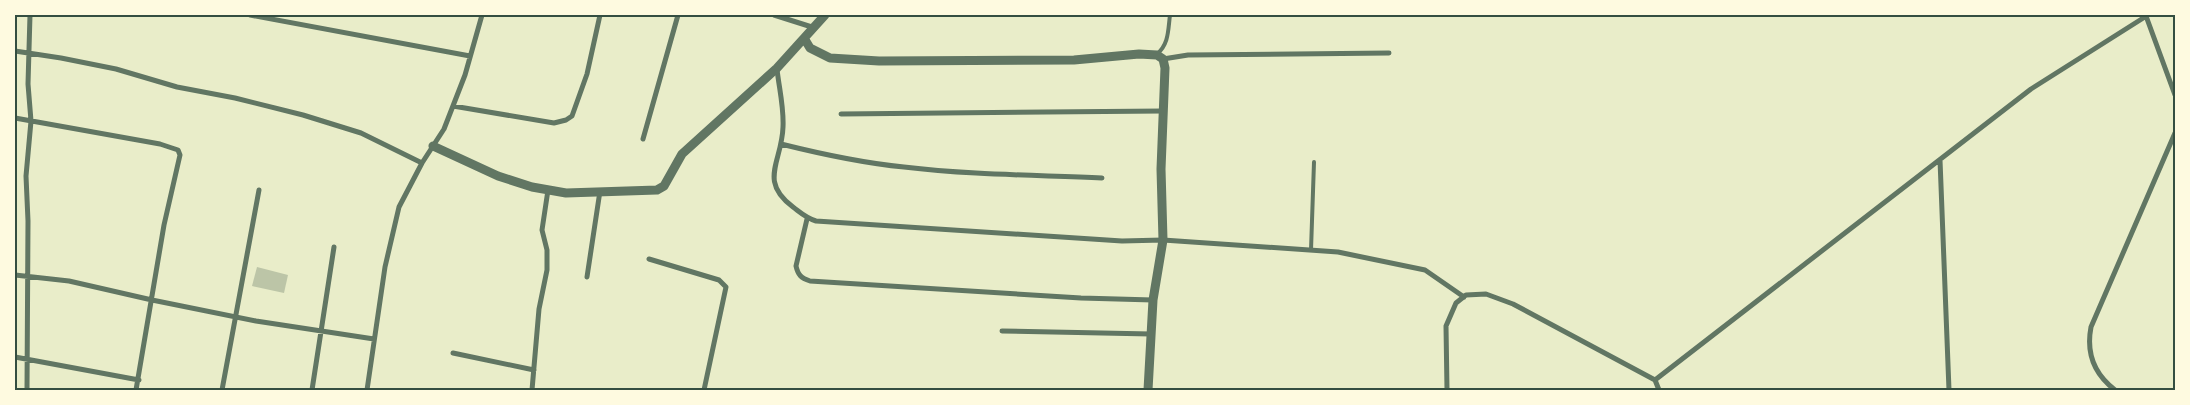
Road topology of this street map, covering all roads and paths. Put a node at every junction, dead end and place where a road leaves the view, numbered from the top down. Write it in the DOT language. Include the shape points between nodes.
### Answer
graph roads {
  1 [pos="30,15"];
  2 [pos="250,15"];
  3 [pos="482,15"];
  4 [pos="600,15"];
  5 [pos="678,15"];
  6 [pos="774,15"];
  7 [pos="825,15"];
  8 [pos="1170,15"];
  9 [pos="2147,16"];
  10 [pos="815,28"];
  11 [pos="804,38"];
  12 [pos="15,52"];
  13 [pos="28,53"];
  14 [pos="1390,53"];
  15 [pos="470,56"];
  16 [pos="1160,57"];
  17 [pos="777,68"];
  18 [pos="2175,95"];
  19 [pos="453,106"];
  20 [pos="1163,111"];
  21 [pos="841,114"];
  22 [pos="15,118"];
  23 [pos="31,121"];
  24 [pos="2175,133"];
  25 [pos="643,138"];
  26 [pos="781,144"];
  27 [pos="433,146"];
  28 [pos="1940,160"];
  29 [pos="1314,162"];
  30 [pos="422,164"];
  31 [pos="1102,178"];
  32 [pos="259,190"];
  33 [pos="548,190"];
  34 [pos="600,190"];
  35 [pos="807,218"];
  36 [pos="1163,240"];
  37 [pos="334,247"];
  38 [pos="1312,250"];
  39 [pos="649,259"];
  40 [pos="15,275"];
  41 [pos="28,276"];
  42 [pos="587,277"];
  43 [pos="1464,297"];
  44 [pos="152,300"];
  45 [pos="1153,300"];
  46 [pos="234,317"];
  47 [pos="1002,331"];
  48 [pos="322,332"];
  49 [pos="1151,334"];
  50 [pos="374,339"];
  51 [pos="453,353"];
  52 [pos="15,357"];
  53 [pos="28,359"];
  54 [pos="534,370"];
  55 [pos="138,380"];
  56 [pos="1655,380"];
  57 [pos="27,390"];
  58 [pos="136,390"];
  59 [pos="222,390"];
  60 [pos="312,390"];
  61 [pos="367,390"];
  62 [pos="532,390"];
  63 [pos="704,390"];
  64 [pos="1148,390"];
  65 [pos="1447,390"];
  66 [pos="1659,390"];
  67 [pos="1949,390"];
  68 [pos="2116,390"];
  1 -- 13 [label="street"];
  2 -- 15 [label="street"];
  3 -- 15 [label="street"];
  4 -- 19 [label="street" via="587,74 572,116 566,120 554,122"];
  5 -- 25 [label="street"];
  6 -- 10 [label="street"];
  7 -- 10 [label="street"];
  8 -- 16 [label="lane" via="1167,39"];
  9 -- 18 [label="street"];
  9 -- 28 [label="street" via="2031,89"];
  10 -- 11 [label="street"];
  11 -- 16 [label="street" via="810,48 830,58 879,61"];
  11 -- 17 [label="street"];
  12 -- 13 [label="street"];
  13 -- 23 [label="street"];
  13 -- 30 [label="street" via="116,69 176,87 303,114 361,133"];
  14 -- 16 [label="street"];
  15 -- 19 [label="street"];
  16 -- 20 [label="street" via="1165,68"];
  17 -- 26 [label="street" via="783,108"];
  17 -- 34 [label="street" via="682,154 664,186 646,192"];
  19 -- 27 [label="street"];
  20 -- 21 [label="street"];
  20 -- 36 [label="street"];
  22 -- 23 [label="street"];
  23 -- 41 [label="street" via="26,176"];
  23 -- 44 [label="street" via="178,150 180,155"];
  24 -- 68 [label="street" via="2091,327 2090,352 2095,370"];
  26 -- 31 [label="street" via="840,158 903,167"];
  26 -- 35 [label="street" via="774,175 775,188 782,199"];
  27 -- 30 [label="street"];
  27 -- 33 [label="street" via="498,176"];
  28 -- 56 [label="street"];
  28 -- 67 [label="street"];
  29 -- 38 [label="lane"];
  30 -- 50 [label="street" via="399,207"];
  32 -- 46 [label="street"];
  33 -- 34 [label="street" via="566,193"];
  33 -- 54 [label="street" via="542,230 547,270 539,309"];
  34 -- 42 [label="street"];
  35 -- 36 [label="street" via="1122,241"];
  35 -- 45 [label="street" via="796,266 802,279 810,281"];
  36 -- 38 [label="street"];
  36 -- 45 [label="street"];
  37 -- 48 [label="street"];
  38 -- 43 [label="street" via="1338,252 1425,270"];
  39 -- 63 [label="street" via="719,280 726,287"];
  40 -- 41 [label="street"];
  41 -- 44 [label="street" via="69,281"];
  41 -- 53 [label="street"];
  43 -- 56 [label="street" via="1486,294 1514,304"];
  43 -- 65 [label="street" via="1456,302 1446,326"];
  44 -- 46 [label="street"];
  44 -- 55 [label="street"];
  45 -- 49 [label="street"];
  46 -- 48 [label="street"];
  46 -- 59 [label="street"];
  47 -- 49 [label="street"];
  48 -- 50 [label="street"];
  48 -- 60 [label="street"];
  49 -- 64 [label="street"];
  50 -- 61 [label="street"];
  51 -- 54 [label="street"];
  52 -- 53 [label="street"];
  53 -- 55 [label="street"];
  53 -- 57 [label="street"];
  54 -- 62 [label="street"];
  55 -- 58 [label="street"];
  56 -- 66 [label="street"];
}
